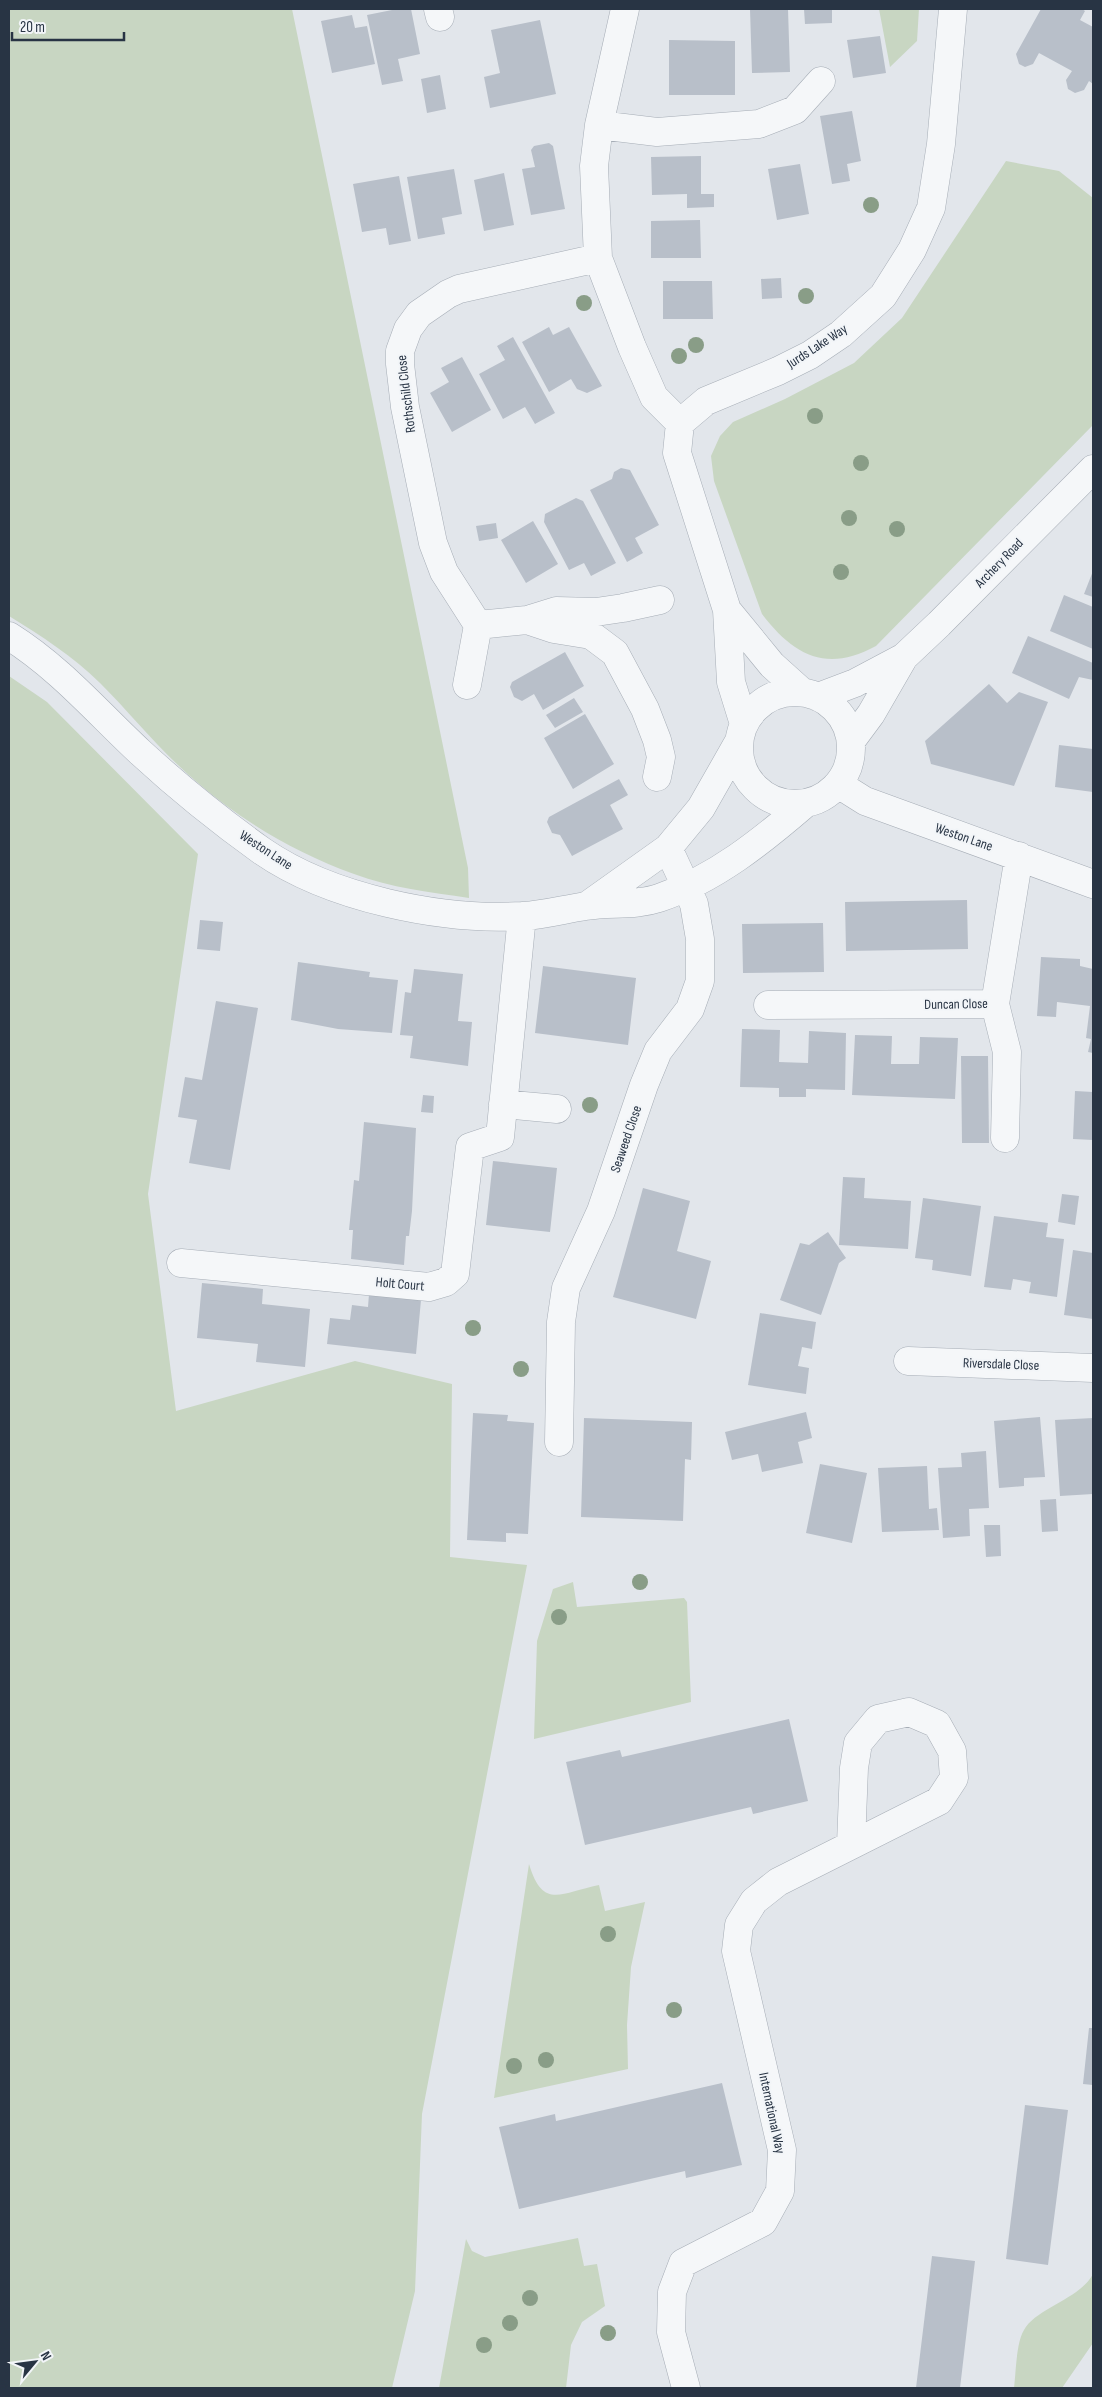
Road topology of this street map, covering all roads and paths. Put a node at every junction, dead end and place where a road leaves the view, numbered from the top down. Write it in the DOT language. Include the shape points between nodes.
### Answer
graph roads {
  1 [pos="625,9"];
  2 [pos="953,9"];
  3 [pos="821,81"];
  4 [pos="599,124"];
  5 [pos="598,258"];
  6 [pos="680,423"];
  7 [pos="1093,469"];
  8 [pos="660,600"];
  9 [pos="727,610"];
  10 [pos="527,620"];
  11 [pos="478,625"];
  12 [pos="9,636"];
  13 [pos="904,657"];
  14 [pos="467,685"];
  15 [pos="810,694"];
  16 [pos="741,734"];
  17 [pos="851,741"];
  18 [pos="658,777"];
  19 [pos="838,784"];
  20 [pos="806,803"];
  21 [pos="668,848"];
  22 [pos="1019,856"];
  23 [pos="1093,884"];
  24 [pos="687,887"];
  25 [pos="588,905"];
  26 [pos="522,916"];
  27 [pos="995,1004"];
  28 [pos="768,1005"];
  29 [pos="503,1104"];
  30 [pos="557,1108"];
  31 [pos="1005,1138"];
  32 [pos="181,1263"];
  33 [pos="908,1360"];
  34 [pos="1093,1368"];
  35 [pos="559,1442"];
  36 [pos="851,1844"];
  37 [pos="686,2388"];
  1 -- 4 [label="street"];
  2 -- 6 [label="street, Jurds Lake Way" via="941,144 931,208 912,250 883,296 841,334 810,355 706,401"];
  3 -- 4 [label="street" via="795,110 759,124 657,132"];
  4 -- 5 [label="street" via="594,166"];
  5 -- 6 [label="street" via="654,397"];
  5 -- 11 [label="street, Rothschild Close" via="448,294 419,314 408,329 400,351 405,407 433,543 444,572"];
  6 -- 9 [label="street" via="677,453"];
  7 -- 13 [label="street, Archery Road"];
  8 -- 10 [label="street" via="596,612 556,611"];
  9 -- 15 [label="street" via="772,665"];
  9 -- 16 [label="street" via="731,682"];
  10 -- 11 [label="street"];
  10 -- 18 [label="street" via="554,629 591,635 615,653 645,709 657,740 662,757"];
  11 -- 14 [label="street"];
  12 -- 26 [label="street, Weston Lane" via="70,681 140,752 220,819 264,852 302,874 365,897 428,911"];
  13 -- 15 [label="street, Archery Road" via="855,683"];
  13 -- 17 [label="street, Archery Road" via="871,714"];
  15 -- 16 [label="street" via="790,692 769,698 754,708"];
  15 -- 17 [label="street" via="831,705 840,716"];
  16 -- 20 [label="street" via="740,760 746,777 757,790 775,801"];
  16 -- 21 [label="street, Weston Lane" via="701,808"];
  17 -- 19 [label="street" via="846,772"];
  19 -- 20 [label="street" via="828,794"];
  19 -- 22 [label="street, Weston Lane" via="865,802"];
  20 -- 24 [label="street, Weston Lane" via="764,839"];
  21 -- 24 [label="street, Seaweed Close"];
  21 -- 25 [label="street, Weston Lane"];
  22 -- 23 [label="street, Weston Lane"];
  22 -- 27 [label="street, Duncan Close"];
  24 -- 25 [label="street, Weston Lane" via="640,904"];
  24 -- 35 [label="street, Seaweed Close" via="694,904 700,940 700,981 690,1009 658,1051 602,1211 566,1288 561,1322"];
  25 -- 26 [label="street, Weston Lane"];
  26 -- 29 [label="street, Holt Court"];
  27 -- 28 [label="street, Duncan Close"];
  27 -- 31 [label="street" via="1007,1052"];
  29 -- 30 [label="street"];
  29 -- 32 [label="street, Holt Court" via="500,1137 470,1147 455,1274 446,1282 429,1287"];
  33 -- 34 [label="street, Riversdale Close"];
  36 -- 36 [label="street, International Way" via="858,1743 878,1719 893,1715 909,1712 937,1724 952,1751 954,1778 939,1801"];
  36 -- 37 [label="street, International Way" via="778,1882 754,1902 739,1925 736,1951 782,2150 780,2191 763,2222 683,2262 672,2292 671,2332"];
}
